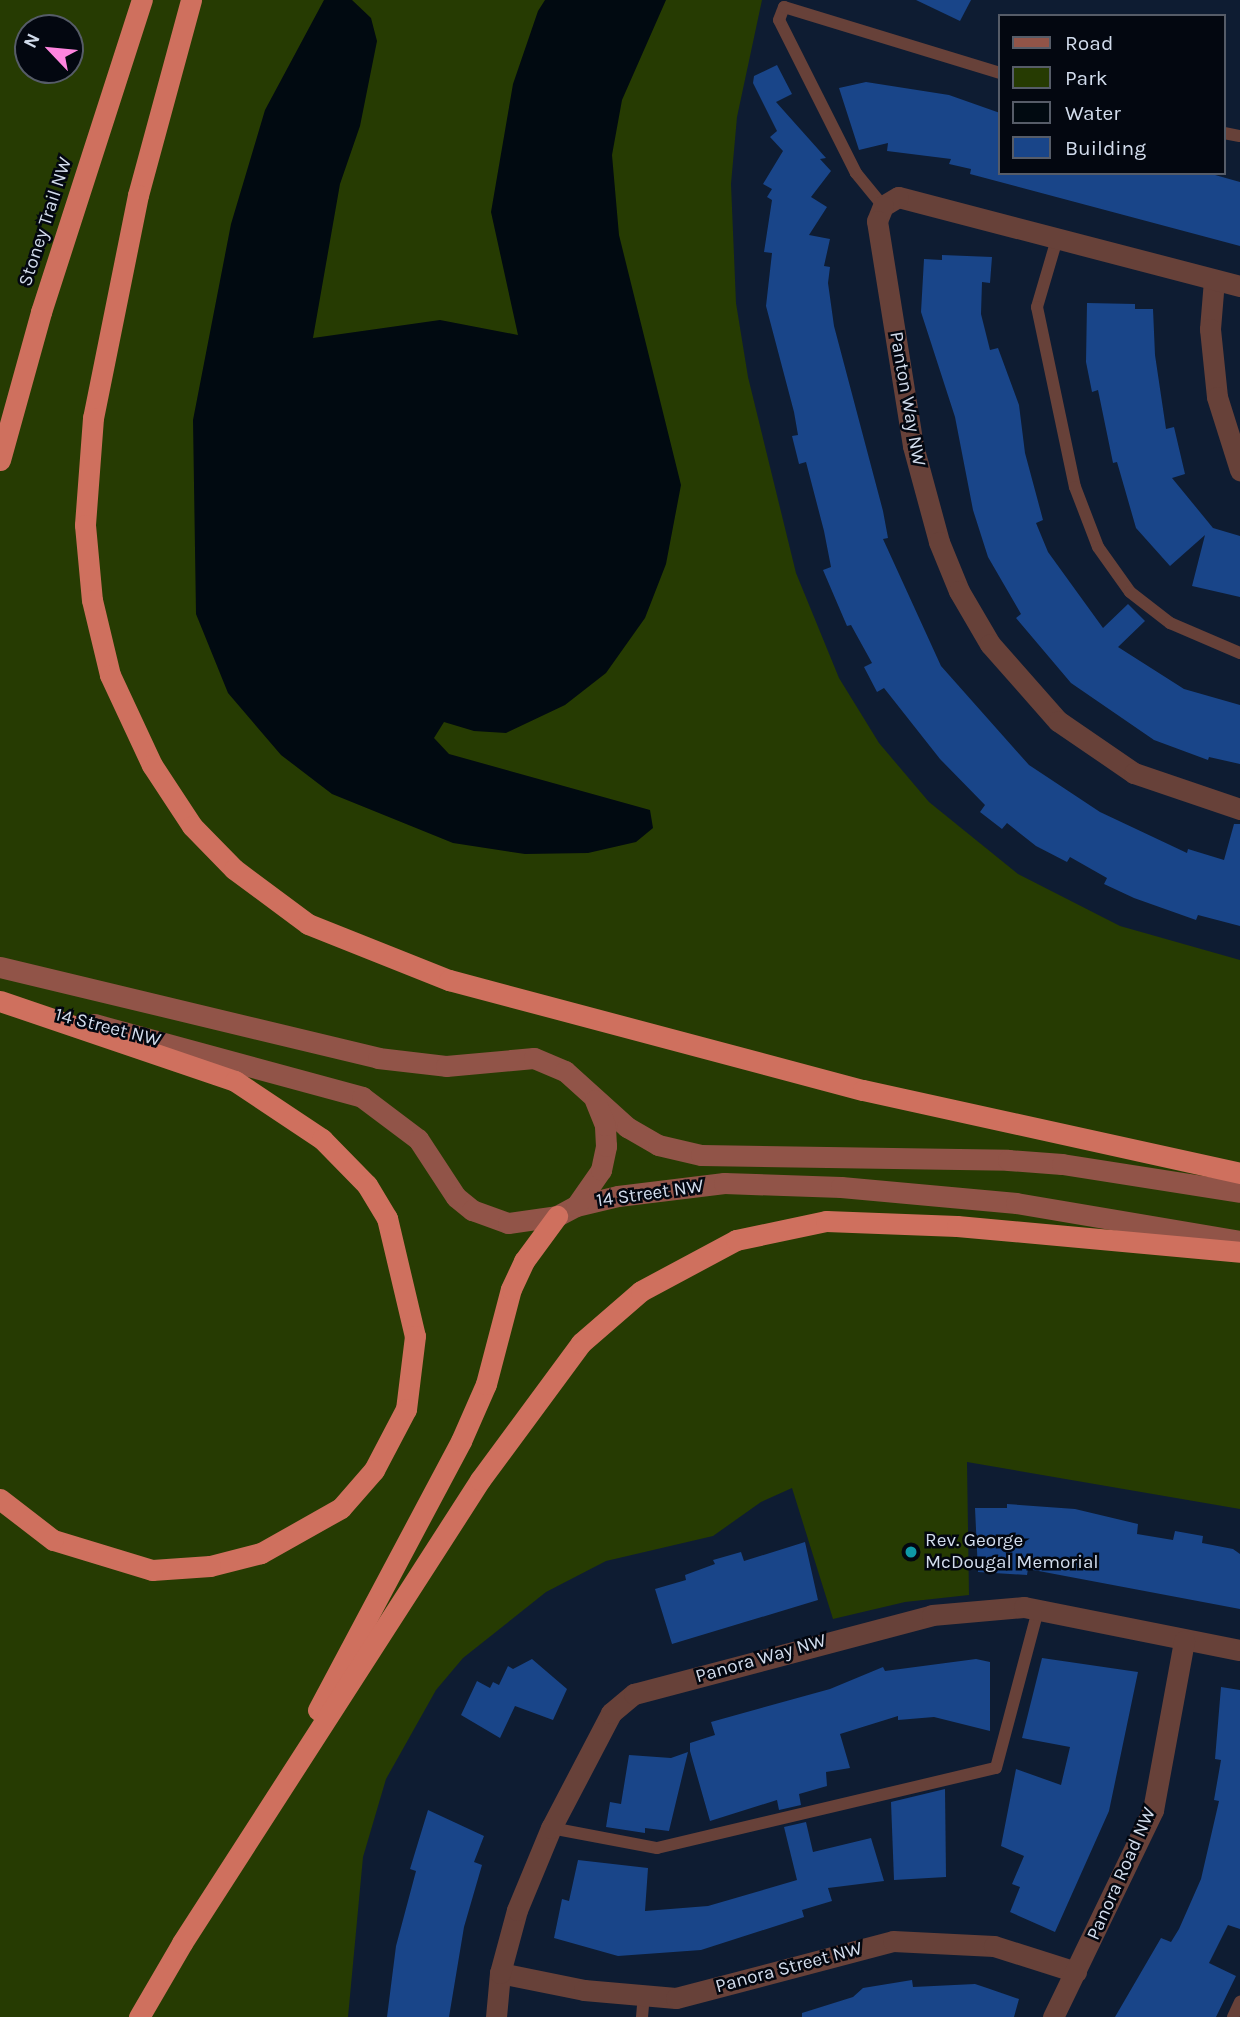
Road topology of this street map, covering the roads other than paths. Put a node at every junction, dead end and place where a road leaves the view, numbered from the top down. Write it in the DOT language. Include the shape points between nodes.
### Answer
graph roads {
  1 [pos="142,0"];
  2 [pos="191,0"];
  3 [pos="998,71"];
  4 [pos="883,206"];
  5 [pos="1058,239"];
  6 [pos="1214,280"];
  7 [pos="1240,286"];
  8 [pos="2,450"];
  9 [pos="1240,470"];
  10 [pos="0,477"];
  11 [pos="1240,653"];
  12 [pos="1240,809"];
  13 [pos="1,967"];
  14 [pos="0,1001"];
  15 [pos="594,1098"];
  16 [pos="1240,1173"];
  17 [pos="1240,1192"];
  18 [pos="567,1211"];
  19 [pos="1240,1241"];
  20 [pos="1240,1252"];
  21 [pos="0,1499"];
  22 [pos="1038,1610"];
  23 [pos="1184,1641"];
  24 [pos="1240,1650"];
  25 [pos="551,1828"];
  26 [pos="249,1838"];
  27 [pos="1076,1972"];
  28 [pos="500,1973"];
  29 [pos="644,1995"];
  30 [pos="1240,2002"];
  31 [pos="139,2017"];
  32 [pos="496,2017"];
  33 [pos="642,2017"];
  34 [pos="1053,2017"];
  35 [pos="1233,2017"];
  1 -- 8 [label="highway, Stoney Trail NW" via="41,312"];
  2 -- 16 [label="highway" via="135,208 93,418 85,525 92,600 110,675 152,765 192,826 234,869 308,923 449,980 863,1090"];
  3 -- 4 [label="lane" via="784,7 779,20 856,173"];
  4 -- 5 [label="street" via="898,197"];
  4 -- 12 [label="street, Panton Way NW" via="877,221 913,446 939,542 959,591 989,644 1058,721 1134,773"];
  5 -- 6 [label="street"];
  5 -- 11 [label="lane" via="1037,307 1074,487 1098,547 1130,592 1170,624"];
  6 -- 7 [label="street"];
  6 -- 9 [label="street" via="1210,329 1217,397"];
  8 -- 10 [label="highway, Stoney Trail NW"];
  13 -- 15 [label="main road, 14 Street NW" via="378,1058 446,1066 534,1058 565,1071"];
  14 -- 18 [label="main road, 14 Street NW" via="336,1086 398,1120 427,1150 456,1197 472,1210 508,1223"];
  14 -- 21 [label="highway" via="235,1081 322,1139 367,1185 387,1218 415,1336 406,1409 374,1470 341,1508 261,1553 210,1566 152,1570 53,1540"];
  15 -- 17 [label="main road, 14 Street NW" via="627,1127 658,1145 701,1156 1008,1160"];
  15 -- 18 [label="main road" via="604,1125 601,1170"];
  18 -- 19 [label="main road, 14 Street NW" via="724,1183 841,1187 1016,1203"];
  18 -- 26 [label="highway" via="524,1261 511,1289 486,1384 461,1441"];
  20 -- 26 [label="highway" via="957,1226 825,1221 736,1240 684,1264 608,1316 546,1387 480,1480"];
  22 -- 23 [label="street, Panora Way NW"];
  22 -- 25 [label="street, Panora Way NW" via="1024,1607 932,1615 634,1694 611,1713"];
  22 -- 25 [label="lane" via="996,1768 657,1848"];
  23 -- 24 [label="street, Panora Way NW"];
  23 -- 27 [label="street, Panora Road NW" via="1153,1810"];
  25 -- 28 [label="street, Panora Way NW" via="517,1910"];
  26 -- 31 [label="highway"];
  27 -- 29 [label="street, Panora Street NW" via="994,1946 893,1941 676,1998"];
  27 -- 34 [label="street, Panora Road NW"];
  28 -- 29 [label="street, Panora Street NW" via="584,1990"];
  28 -- 32 [label="street, Panora Way NW"];
  29 -- 33 [label="lane"];
  30 -- 35 [label="lane"];
}
